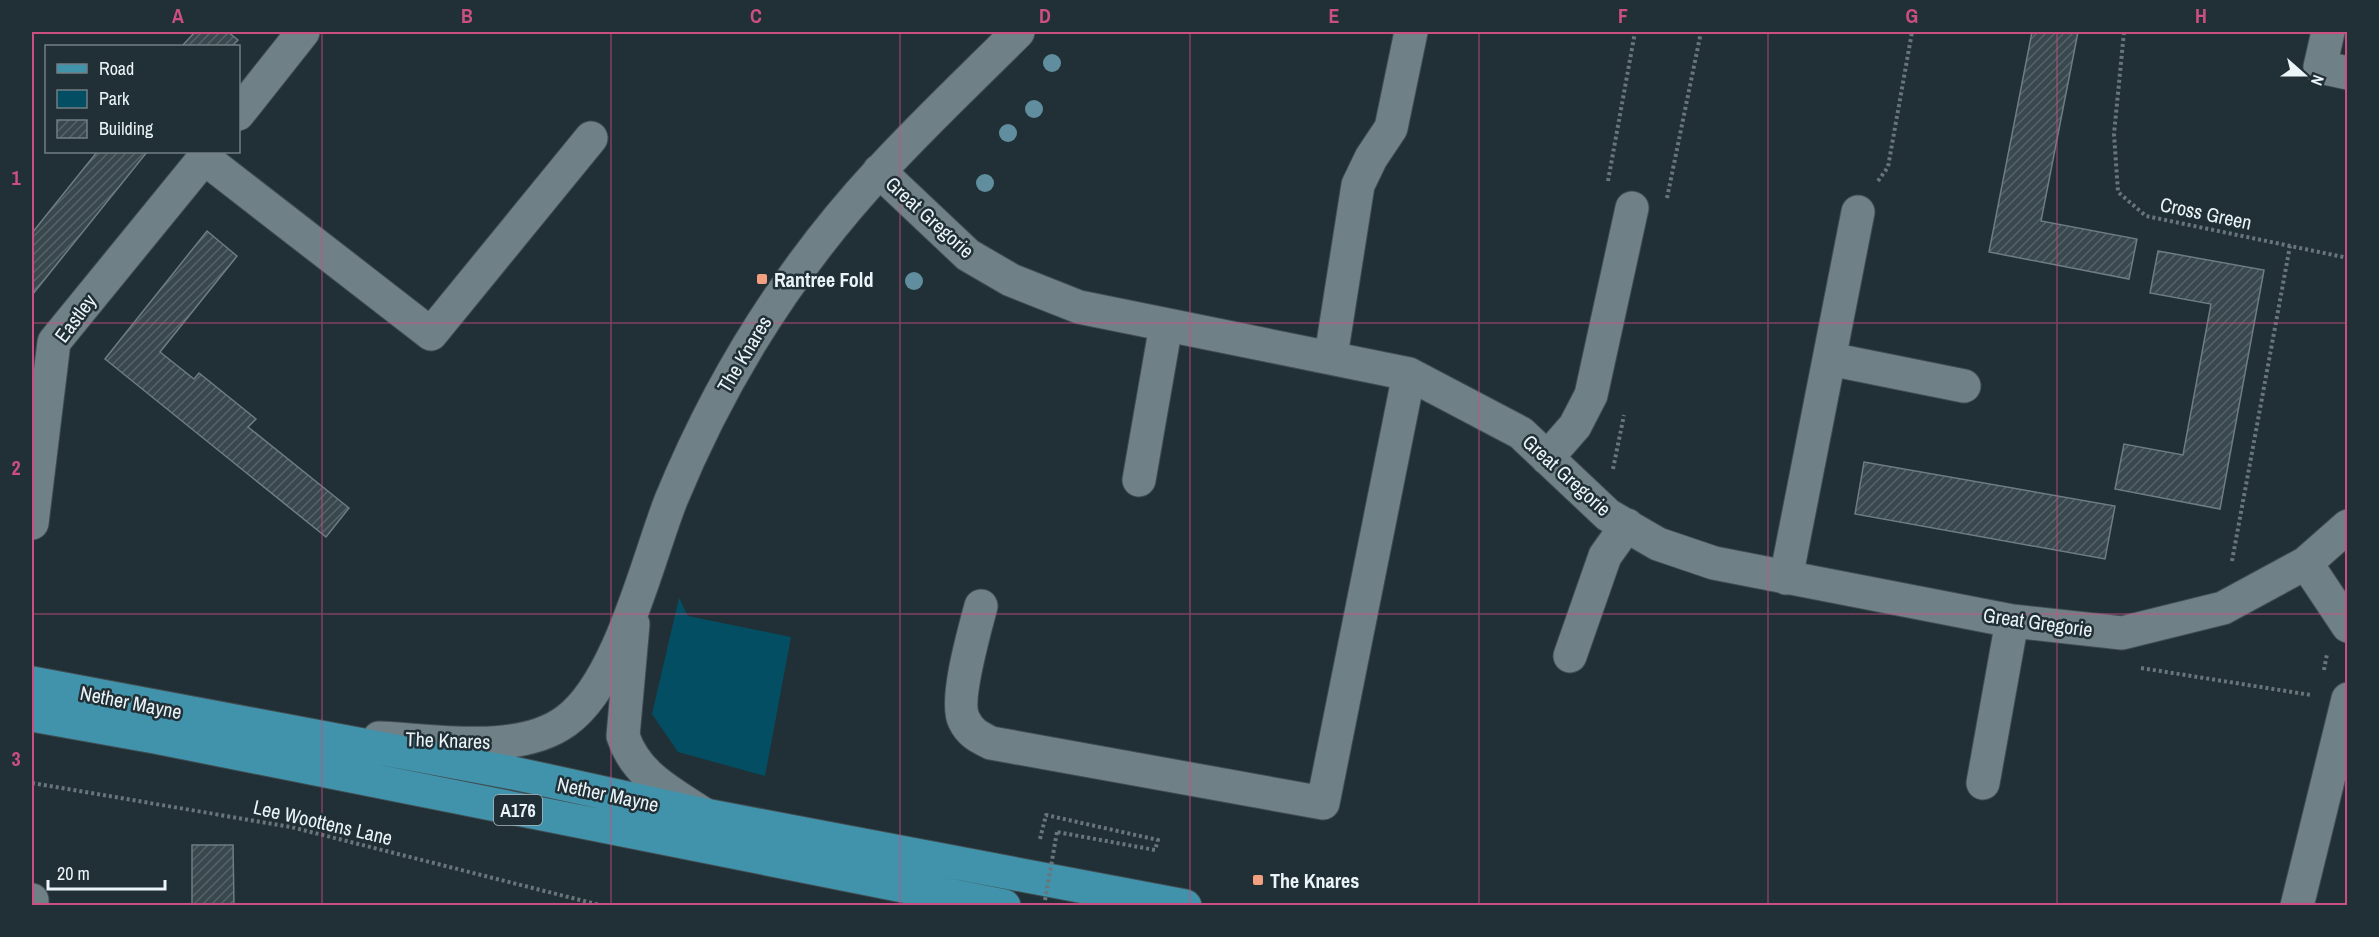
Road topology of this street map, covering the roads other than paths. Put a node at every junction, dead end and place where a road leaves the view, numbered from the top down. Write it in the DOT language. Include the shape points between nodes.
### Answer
graph roads {
  1 [pos="1018,32"];
  2 [pos="1411,32"];
  3 [pos="2328,32"];
  4 [pos="299,33"];
  5 [pos="2348,73"];
  6 [pos="240,111"];
  7 [pos="591,138"];
  8 [pos="207,155"];
  9 [pos="879,171"];
  10 [pos="1619,200"];
  11 [pos="1858,212"];
  12 [pos="1166,325"];
  13 [pos="1331,356"];
  14 [pos="1830,359"];
  15 [pos="1409,374"];
  16 [pos="1964,386"];
  17 [pos="1547,458"];
  18 [pos="1139,480"];
  19 [pos="32,523"];
  20 [pos="1627,525"];
  21 [pos="2348,526"];
  22 [pos="2306,563"];
  23 [pos="1786,578"];
  24 [pos="981,606"];
  25 [pos="634,611"];
  26 [pos="2012,621"];
  27 [pos="2348,626"];
  28 [pos="1570,656"];
  29 [pos="32,683"];
  30 [pos="2334,698"];
  31 [pos="32,715"];
  32 [pos="303,734"];
  33 [pos="1983,783"];
  34 [pos="705,815"];
  35 [pos="32,900"];
  36 [pos="32,906"];
  37 [pos="1004,906"];
  38 [pos="1185,906"];
  39 [pos="2297,906"];
  1 -- 9 [label="street, The Knares"];
  2 -- 13 [label="street" via="1391,128 1358,185"];
  3 -- 5 [label="street" via="2320,67"];
  4 -- 6 [label="street"];
  7 -- 8 [label="street" via="431,334"];
  8 -- 19 [label="street, Eastley" via="54,342"];
  9 -- 12 [label="street, Great Gregorie" via="968,255 1011,280 1079,307"];
  9 -- 25 [label="street, The Knares" via="805,260 726,382 658,534"];
  10 -- 17 [label="street" via="1591,395 1575,426"];
  11 -- 14 [label="street"];
  12 -- 13 [label="street, Great Gregorie"];
  12 -- 18 [label="street"];
  13 -- 15 [label="street, Great Gregorie"];
  14 -- 16 [label="street"];
  14 -- 23 [label="street"];
  15 -- 17 [label="street, Great Gregorie" via="1521,433"];
  15 -- 24 [label="street" via="1323,803 991,743 972,734 962,718 963,681"];
  17 -- 20 [label="street, Great Gregorie" via="1608,515"];
  20 -- 23 [label="street, Great Gregorie" via="1658,544 1714,563"];
  20 -- 28 [label="street" via="1605,556"];
  21 -- 22 [label="street, Great Gregorie"];
  22 -- 26 [label="street, Great Gregorie" via="2223,609 2122,633"];
  22 -- 27 [label="street"];
  23 -- 26 [label="street, Great Gregorie"];
  25 -- 32 [label="street, The Knares" via="594,690 566,721 542,734 508,742"];
  25 -- 34 [label="street, The Knares" via="623,736 628,751 650,778"];
  26 -- 33 [label="street"];
  29 -- 32 [label="main road, Nether Mayne / A176"];
  30 -- 39 [label="street"];
  31 -- 37 [label="main road, Nether Mayne / A176"];
  32 -- 34 [label="main road, Nether Mayne / A176" via="513,773"];
  34 -- 38 [label="main road, Nether Mayne / A176"];
  35 -- 36 [label="street"];
}
